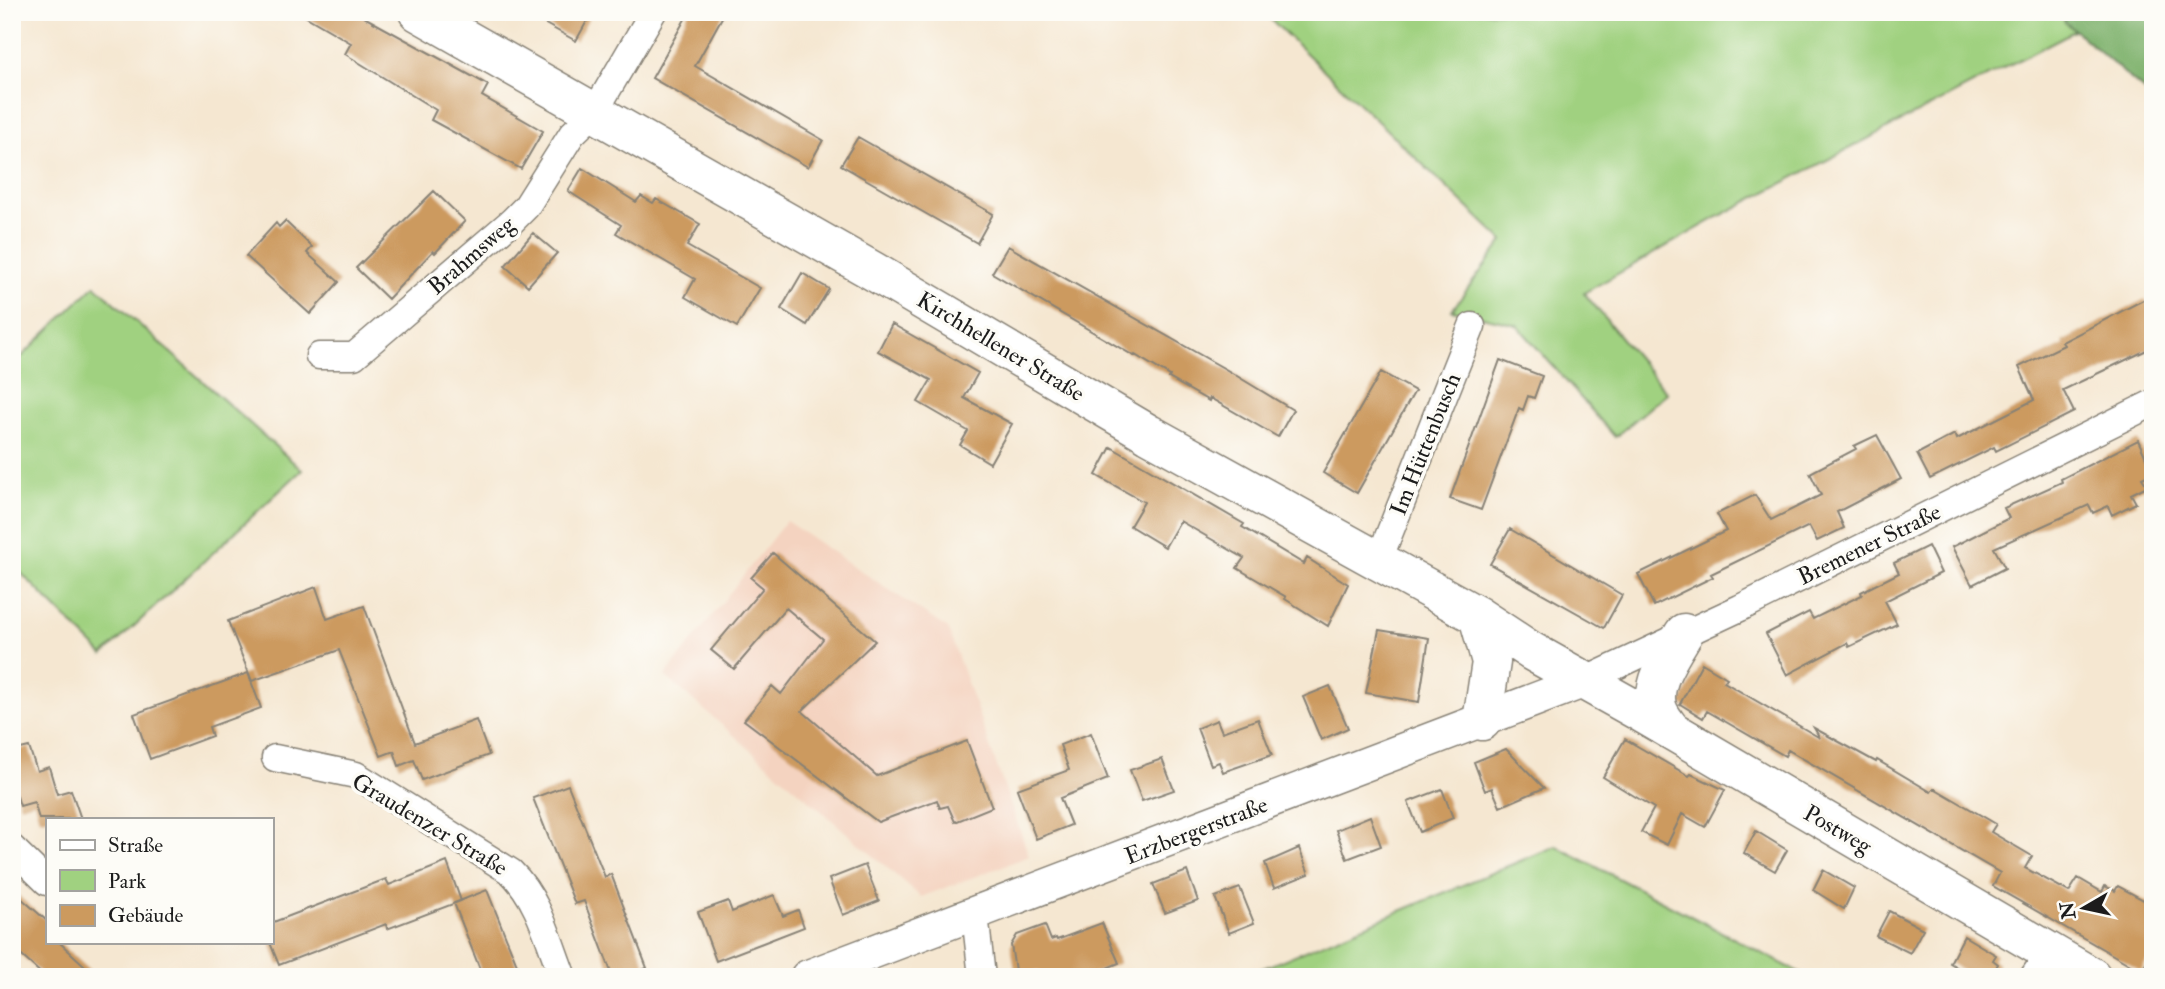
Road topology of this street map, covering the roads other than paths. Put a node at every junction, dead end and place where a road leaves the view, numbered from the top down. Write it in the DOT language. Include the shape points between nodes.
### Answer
graph roads {
  1 [pos="418,12"];
  2 [pos="653,12"];
  3 [pos="594,113"];
  4 [pos="1472,326"];
  5 [pos="319,356"];
  6 [pos="2153,403"];
  7 [pos="1378,562"];
  8 [pos="1478,616"];
  9 [pos="1684,633"];
  10 [pos="1584,681"];
  11 [pos="1482,721"];
  12 [pos="1671,730"];
  13 [pos="275,758"];
  14 [pos="12,848"];
  15 [pos="46,881"];
  16 [pos="975,914"];
  17 [pos="2041,964"];
  18 [pos="563,977"];
  19 [pos="807,977"];
  20 [pos="982,977"];
  21 [pos="2092,977"];
  1 -- 3 [label="main road, Kirchhellener Straße"];
  2 -- 3 [label="street, Brahmsweg"];
  3 -- 5 [label="street, Brahmsweg" via="572,134 526,207 512,221 354,356"];
  3 -- 7 [label="main road, Kirchhellener Straße"];
  4 -- 7 [label="street, Im Hüttenbusch"];
  6 -- 9 [label="street, Bremener Straße"];
  7 -- 8 [label="main road, Kirchhellener Straße"];
  8 -- 10 [label="main road, Kirchhellener Straße"];
  8 -- 11 [label="main road" via="1491,662"];
  9 -- 10 [label="street, Bremener Straße"];
  9 -- 12 [label="main road" via="1656,690 1658,711"];
  10 -- 11 [label="street, Erzbergerstraße"];
  10 -- 12 [label="main road, Postweg"];
  11 -- 16 [label="street, Erzbergerstraße"];
  12 -- 17 [label="main road, Postweg"];
  13 -- 18 [label="street, Graudenzer Straße" via="356,775 511,872 533,902"];
  14 -- 15 [label="street"];
  16 -- 19 [label="street, Erzbergerstraße"];
  16 -- 20 [label="street"];
  17 -- 21 [label="main road, Postweg"];
}
